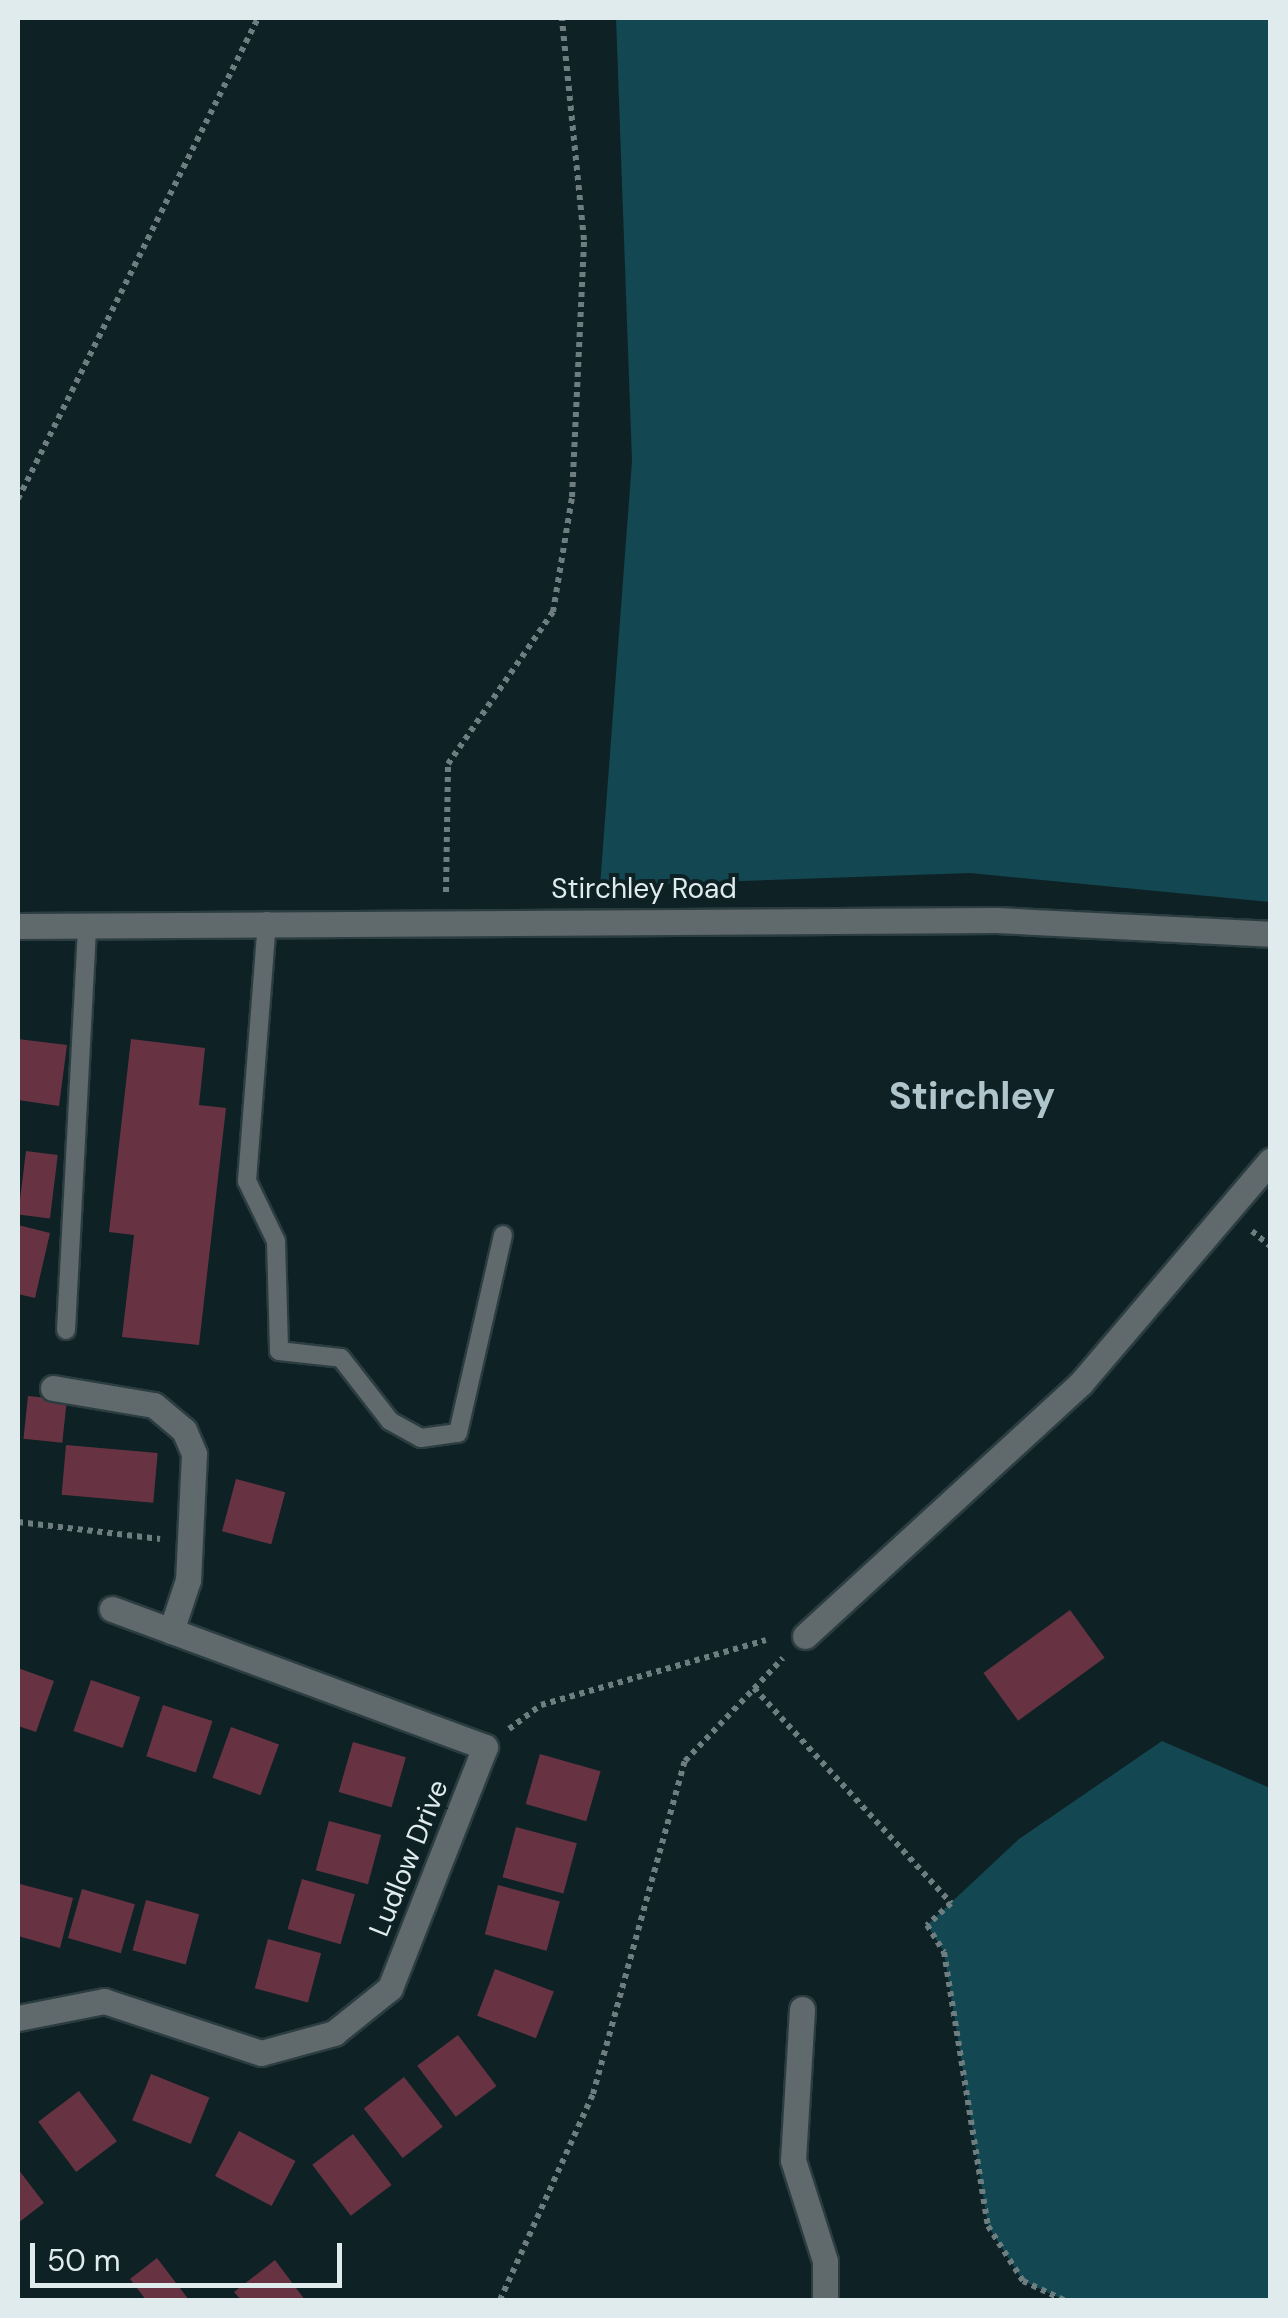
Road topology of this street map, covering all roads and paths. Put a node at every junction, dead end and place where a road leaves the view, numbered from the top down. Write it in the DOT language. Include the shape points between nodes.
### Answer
graph roads {
  1 [pos="258,18"];
  2 [pos="562,18"];
  3 [pos="18,499"];
  4 [pos="446,918"];
  5 [pos="266,921"];
  6 [pos="87,924"];
  7 [pos="18,926"];
  8 [pos="1270,934"];
  9 [pos="1270,1162"];
  10 [pos="504,1235"];
  11 [pos="66,1330"];
  12 [pos="53,1388"];
  13 [pos="18,1522"];
  14 [pos="190,1543"];
  15 [pos="112,1610"];
  16 [pos="171,1632"];
  17 [pos="805,1636"];
  18 [pos="766,1640"];
  19 [pos="754,1688"];
  20 [pos="486,1747"];
  21 [pos="802,2009"];
  22 [pos="18,2018"];
  23 [pos="500,2300"];
  24 [pos="825,2300"];
  25 [pos="1064,2300"];
  1 -- 3 [label="path"];
  2 -- 4 [label="path" via="584,240 572,497 554,612 448,764"];
  4 -- 5 [label="street, Stirchley Road"];
  4 -- 8 [label="street, Stirchley Road" via="997,920"];
  5 -- 6 [label="street, Stirchley Road"];
  5 -- 10 [label="lane" via="247,1181 276,1240 279,1351 341,1358 390,1420 421,1438 458,1433"];
  6 -- 7 [label="street, Stirchley Road"];
  6 -- 11 [label="lane"];
  9 -- 17 [label="street" via="1081,1383"];
  12 -- 14 [label="street" via="154,1405 184,1430 194,1454"];
  13 -- 14 [label="path"];
  14 -- 16 [label="street"];
  15 -- 16 [label="street"];
  16 -- 20 [label="street"];
  17 -- 19 [label="path"];
  18 -- 20 [label="path" via="541,1705"];
  19 -- 23 [label="path" via="685,1761 592,2094"];
  19 -- 25 [label="path" via="951,1903 927,1925 944,1952 988,2226 1024,2281"];
  20 -- 22 [label="street, Ludlow Drive" via="390,1988 334,2034 262,2053 104,2001"];
  21 -- 24 [label="street" via="793,2160 825,2261"];
}
